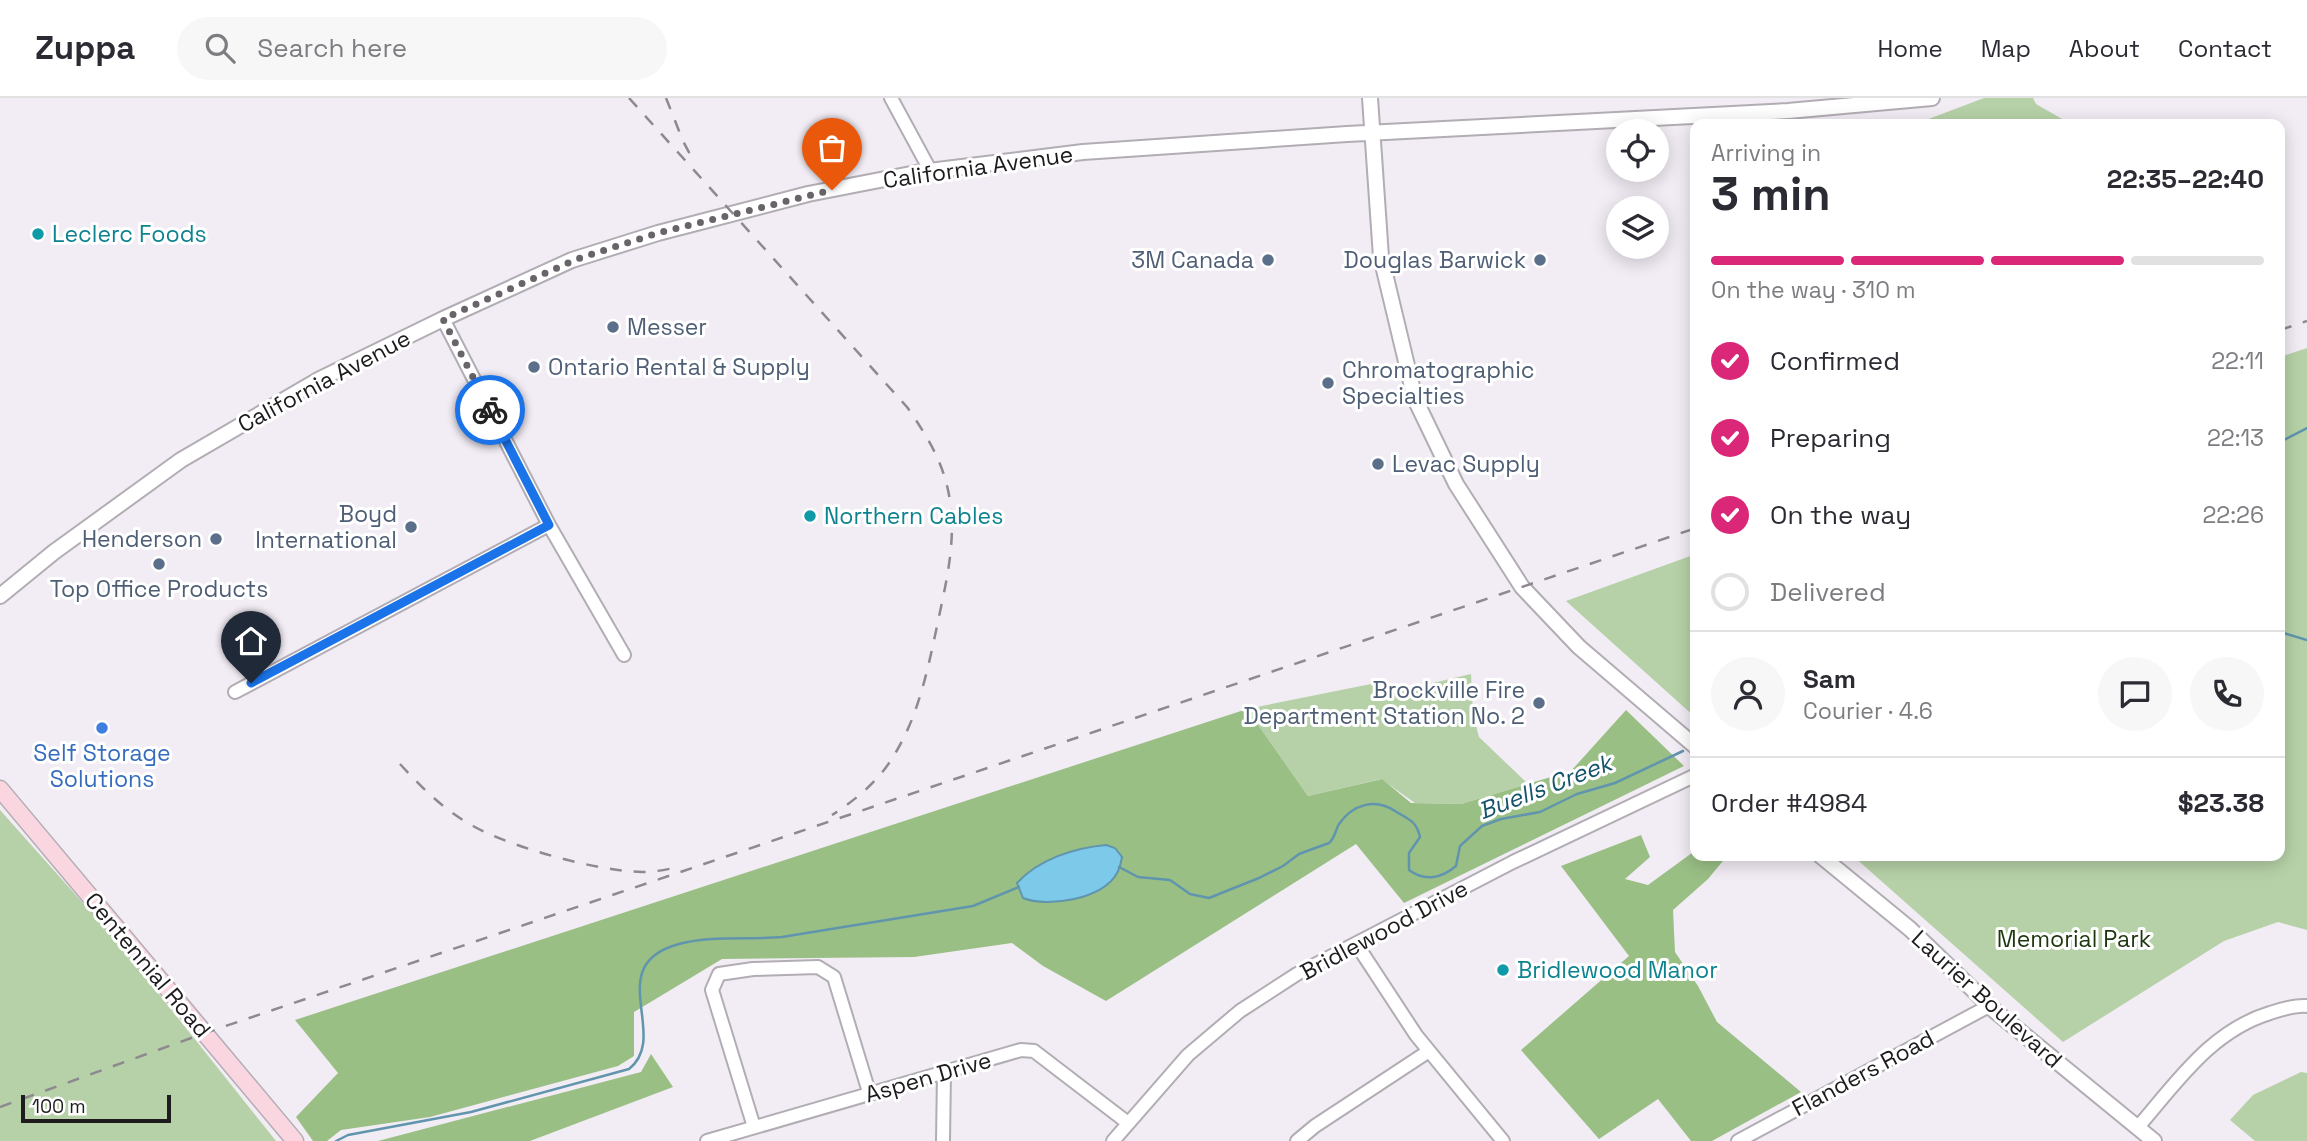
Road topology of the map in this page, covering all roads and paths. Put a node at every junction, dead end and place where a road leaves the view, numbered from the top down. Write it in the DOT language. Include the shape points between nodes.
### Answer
graph roads {
  1 [pos="891,98"];
  2 [pos="1370,98"];
  3 [pos="1932,98"];
  4 [pos="1373,133"];
  5 [pos="930,170"];
  6 [pos="443,319"];
  7 [pos="549,525"];
  8 [pos="0,596"];
  9 [pos="624,655"];
  10 [pos="235,692"];
  11 [pos="1690,742"];
  12 [pos="1690,778"];
  13 [pos="0,789"];
  14 [pos="1827,861"];
  15 [pos="1357,945"];
  16 [pos="1989,1006"];
  17 [pos="2307,1006"];
  18 [pos="1429,1051"];
  19 [pos="944,1073"];
  20 [pos="869,1092"];
  21 [pos="1128,1124"];
  22 [pos="2137,1126"];
  23 [pos="754,1127"];
  24 [pos="295,1141"];
  25 [pos="707,1141"];
  26 [pos="943,1141"];
  27 [pos="1113,1141"];
  28 [pos="1297,1141"];
  29 [pos="1503,1141"];
  30 [pos="1738,1141"];
  31 [pos="2154,1141"];
  1 -- 5 [label="street"];
  2 -- 4 [label="street"];
  3 -- 4 [label="street, California Avenue" via="1788,111"];
  4 -- 5 [label="street, California Avenue" via="1083,152"];
  4 -- 11 [label="street" via="1381,257 1415,399 1456,484 1522,587 1579,647"];
  5 -- 6 [label="street, California Avenue" via="808,194 658,233 572,260"];
  6 -- 7 [label="street"];
  6 -- 8 [label="street, California Avenue" via="320,379 181,460"];
  7 -- 9 [label="street"];
  7 -- 10 [label="street"];
  12 -- 15 [label="street, Bridlewood Drive" via="1513,862"];
  13 -- 24 [label="main road, Centennial Road"];
  14 -- 16 [label="street, Laurier Boulevard" via="1910,929"];
  15 -- 18 [label="street"];
  15 -- 21 [label="street, Bridlewood Drive" via="1297,974 1240,1011 1188,1055"];
  16 -- 22 [label="street, Laurier Boulevard"];
  16 -- 30 [label="street, Flanders Road"];
  17 -- 22 [label="street" via="2270,1012 2234,1028 2199,1055"];
  18 -- 28 [label="street"];
  18 -- 29 [label="street"];
  19 -- 20 [label="street, Aspen Drive"];
  19 -- 21 [label="street, Aspen Drive" via="1013,1051 1034,1051"];
  19 -- 26 [label="street"];
  20 -- 23 [label="street, Aspen Drive"];
  20 -- 23 [label="street" via="835,977 818,967 719,974 712,990"];
  21 -- 27 [label="street, Bridlewood Drive"];
  22 -- 31 [label="street, Laurier Boulevard"];
  23 -- 25 [label="street, Aspen Drive"];
}
